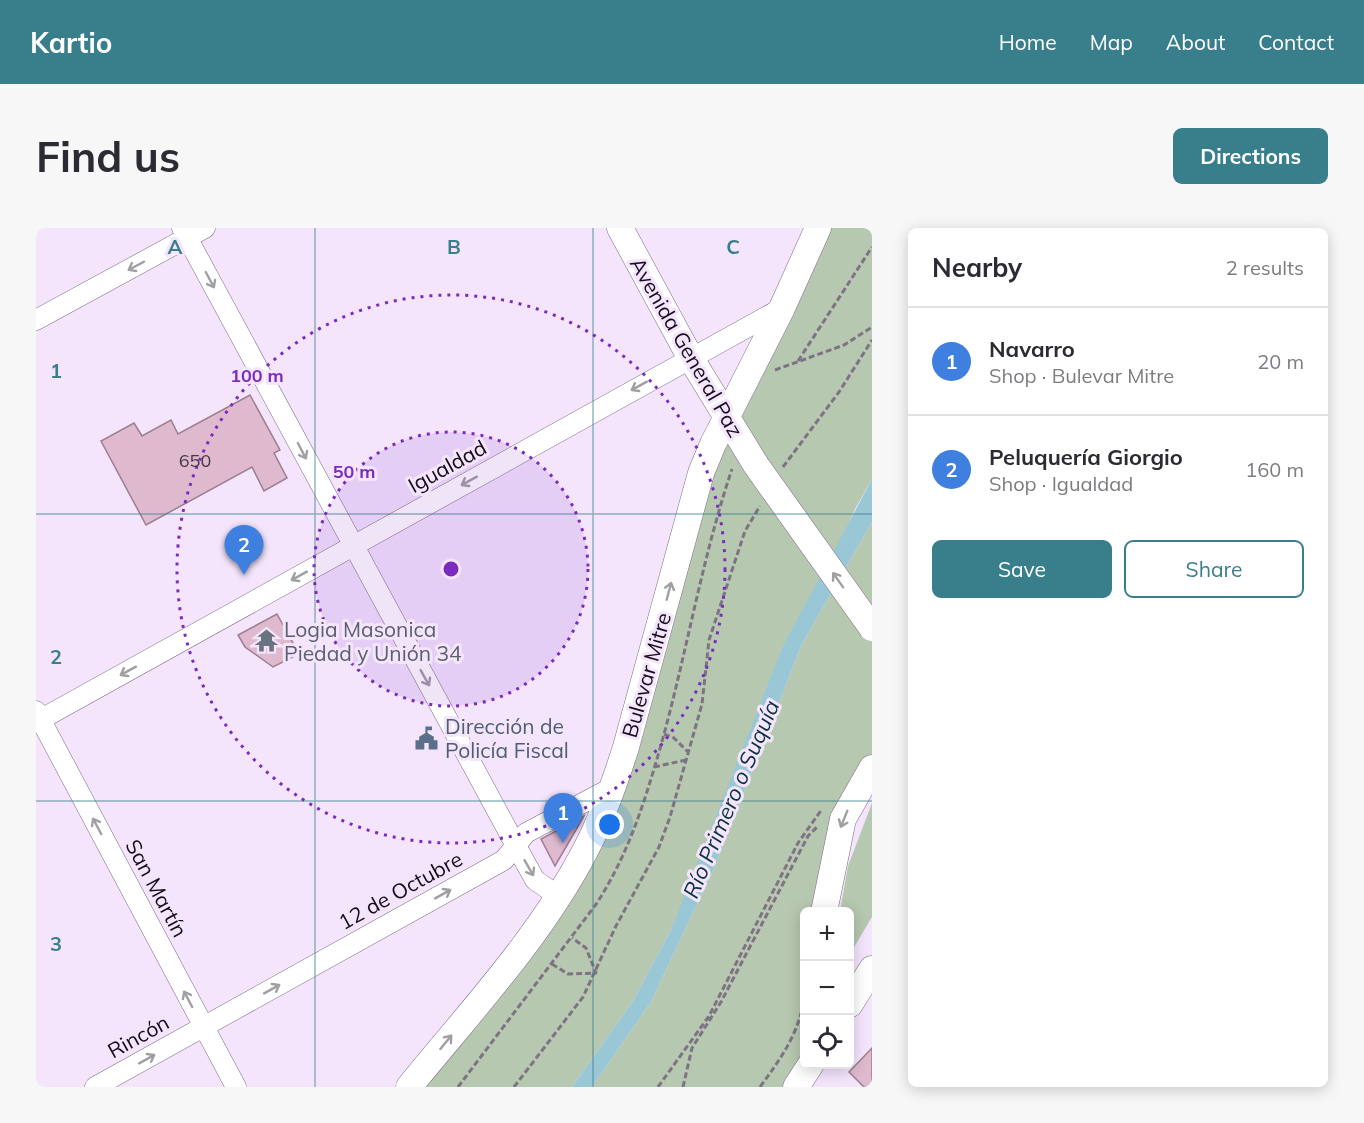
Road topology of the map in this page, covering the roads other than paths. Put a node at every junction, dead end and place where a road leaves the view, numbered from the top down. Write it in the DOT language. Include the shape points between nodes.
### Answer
graph roads {
  1 [pos="205,228"];
  2 [pos="620,228"];
  3 [pos="818,228"];
  4 [pos="185,233"];
  5 [pos="782,308"];
  6 [pos="36,320"];
  7 [pos="690,357"];
  8 [pos="726,417"];
  9 [pos="352,546"];
  10 [pos="872,628"];
  11 [pos="38,718"];
  12 [pos="872,768"];
  13 [pos="613,787"];
  14 [pos="515,844"];
  15 [pos="558,896"];
  16 [pos="825,907"];
  17 [pos="872,969"];
  18 [pos="854,996"];
  19 [pos="203,1027"];
  20 [pos="802,1069"];
  21 [pos="808,1069"];
  22 [pos="95,1087"];
  23 [pos="236,1087"];
  24 [pos="409,1087"];
  25 [pos="796,1087"];
  1 -- 4 [label="street"];
  2 -- 7 [label="main road, Avenida General Paz"];
  3 -- 5 [label="main road, Bulevar Mitre"];
  4 -- 6 [label="street, one-way"];
  4 -- 9 [label="street, one-way"];
  5 -- 7 [label="street, Igualdad"];
  5 -- 8 [label="main road, Bulevar Mitre"];
  7 -- 8 [label="main road, Avenida General Paz"];
  7 -- 9 [label="street, Igualdad, one-way"];
  10 -- 8 [label="main road, Avenida General Paz, one-way, bridge"];
  13 -- 8 [label="main road, Bulevar Mitre, one-way" via="701,473"];
  9 -- 11 [label="street, Igualdad, one-way"];
  9 -- 14 [label="street, one-way"];
  19 -- 11 [label="street, San Martín, one-way"];
  12 -- 16 [label="main road, one-way" via="843,819"];
  13 -- 14 [label="street, 12 de Octubre" via="526,833"];
  13 -- 15 [label="main road, Bulevar Mitre" via="587,848"];
  14 -- 15 [label="street, one-way" via="535,879"];
  19 -- 14 [label="street, 12 de Octubre, one-way" via="504,860"];
  24 -- 15 [label="main road, Bulevar Mitre, one-way"];
  17 -- 18 [label="main road"];
  22 -- 19 [label="street, Rincón, one-way"];
  19 -- 23 [label="street, San Martín"];
  20 -- 25 [label="main road"];
  21 -- 25 [label="main road"];
}
